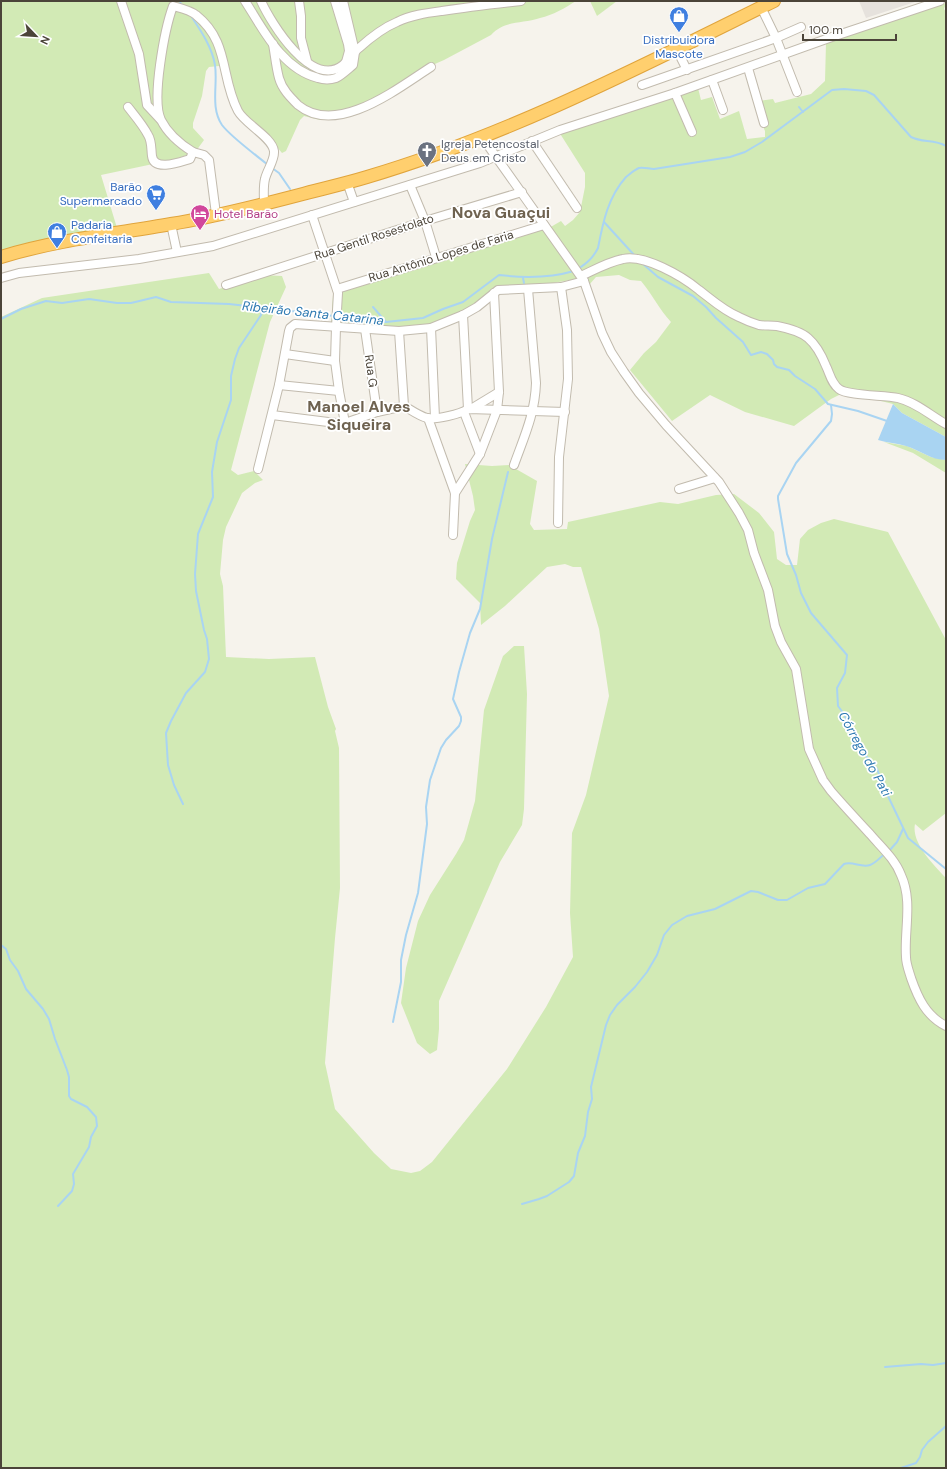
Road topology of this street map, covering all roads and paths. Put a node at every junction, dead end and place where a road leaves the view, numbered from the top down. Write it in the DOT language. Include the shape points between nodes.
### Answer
graph roads {
  1 [pos="121,1"];
  2 [pos="245,1"];
  3 [pos="261,1"];
  4 [pos="299,1"];
  5 [pos="335,1"];
  6 [pos="343,1"];
  7 [pos="520,1"];
  8 [pos="774,1"];
  9 [pos="940,1"];
  10 [pos="173,3"];
  11 [pos="761,7"];
  12 [pos="801,27"];
  13 [pos="776,38"];
  14 [pos="273,44"];
  15 [pos="676,48"];
  16 [pos="355,52"];
  17 [pos="783,55"];
  18 [pos="307,62"];
  19 [pos="346,62"];
  20 [pos="431,67"];
  21 [pos="748,68"];
  22 [pos="687,70"];
  23 [pos="712,80"];
  24 [pos="642,85"];
  25 [pos="797,92"];
  26 [pos="675,93"];
  27 [pos="128,107"];
  28 [pos="723,110"];
  29 [pos="161,119"];
  30 [pos="764,123"];
  31 [pos="692,132"];
  32 [pos="482,137"];
  33 [pos="532,141"];
  34 [pos="193,152"];
  35 [pos="496,157"];
  36 [pos="347,182"];
  37 [pos="410,185"];
  38 [pos="522,192"];
  39 [pos="354,202"];
  40 [pos="264,204"];
  41 [pos="577,208"];
  42 [pos="216,214"];
  43 [pos="312,215"];
  44 [pos="424,221"];
  45 [pos="171,224"];
  46 [pos="544,225"];
  47 [pos="177,252"];
  48 [pos="326,253"];
  49 [pos="1,257"];
  50 [pos="436,257"];
  51 [pos="580,274"];
  52 [pos="1,278"];
  53 [pos="226,285"];
  54 [pos="561,287"];
  55 [pos="337,289"];
  56 [pos="528,289"];
  57 [pos="494,293"];
  58 [pos="463,315"];
  59 [pos="336,320"];
  60 [pos="431,328"];
  61 [pos="365,329"];
  62 [pos="399,331"];
  63 [pos="285,354"];
  64 [pos="335,361"];
  65 [pos="279,385"];
  66 [pos="339,391"];
  67 [pos="498,392"];
  68 [pos="404,406"];
  69 [pos="468,410"];
  70 [pos="497,410"];
  71 [pos="533,411"];
  72 [pos="377,412"];
  73 [pos="566,412"];
  74 [pos="272,415"];
  75 [pos="431,418"];
  76 [pos="345,423"];
  77 [pos="946,424"];
  78 [pos="480,454"];
  79 [pos="514,465"];
  80 [pos="258,469"];
  81 [pos="715,478"];
  82 [pos="679,488"];
  83 [pos="455,493"];
  84 [pos="558,523"];
  85 [pos="453,535"];
  86 [pos="946,1026"];
  1 -- 29 [label="street" via="139,54 147,105"];
  2 -- 14 [label="street"];
  3 -- 18 [label="street" via="278,32"];
  4 -- 18 [label="street" via="301,38"];
  5 -- 19 [label="street" via="348,44"];
  6 -- 16 [label="street"];
  7 -- 16 [label="street" via="430,12 397,22"];
  8 -- 11 [label="highway"];
  9 -- 17 [label="street"];
  10 -- 29 [label="street" via="158,82"];
  10 -- 40 [label="street" via="195,15 215,37 221,50 232,99 239,112 274,149 265,180"];
  11 -- 13 [label="street"];
  11 -- 15 [label="highway"];
  12 -- 13 [label="street"];
  13 -- 17 [label="street"];
  13 -- 22 [label="street"];
  14 -- 16 [label="street" via="294,65 324,80 335,78 353,65"];
  14 -- 20 [label="street" via="279,78 284,89 301,107 312,113 340,115 359,110"];
  15 -- 22 [label="street"];
  15 -- 32 [label="highway"];
  16 -- 19 [label="street"];
  17 -- 21 [label="street"];
  17 -- 25 [label="street"];
  18 -- 19 [label="street" via="314,67 328,70 336,69"];
  21 -- 23 [label="street"];
  21 -- 30 [label="street"];
  22 -- 24 [label="street"];
  23 -- 26 [label="street"];
  23 -- 28 [label="street"];
  26 -- 31 [label="street"];
  26 -- 33 [label="street"];
  27 -- 34 [label="street" via="149,135 156,164 190,159"];
  29 -- 34 [label="street" via="169,132"];
  32 -- 35 [label="street"];
  32 -- 36 [label="highway"];
  33 -- 35 [label="street"];
  33 -- 41 [label="street"];
  34 -- 42 [label="street" via="204,155 208,160"];
  35 -- 37 [label="street"];
  35 -- 38 [label="street"];
  36 -- 39 [label="street"];
  36 -- 40 [label="highway"];
  37 -- 39 [label="street"];
  37 -- 44 [label="street"];
  38 -- 44 [label="street, Rua Gentil Rosestolato"];
  38 -- 46 [label="street"];
  39 -- 43 [label="street"];
  40 -- 42 [label="highway"];
  42 -- 45 [label="highway"];
  43 -- 47 [label="street" via="213,246"];
  43 -- 48 [label="street"];
  44 -- 48 [label="street, Rua Gentil Rosestolato"];
  44 -- 50 [label="street"];
  45 -- 47 [label="street"];
  45 -- 49 [label="highway" via="64,242"];
  46 -- 50 [label="street, Rua Antônio Lopes de Faria"];
  46 -- 51 [label="street"];
  47 -- 52 [label="street" via="19,273"];
  48 -- 53 [label="street, Rua Gentil Rosestolato"];
  48 -- 55 [label="street"];
  50 -- 55 [label="street, Rua Antônio Lopes de Faria"];
  51 -- 54 [label="street"];
  51 -- 77 [label="street" via="622,259 642,259 656,264 737,316 759,325 796,331 808,338 839,390 899,398"];
  51 -- 81 [label="street" via="602,333 624,372 666,425"];
  54 -- 56 [label="street"];
  54 -- 73 [label="street" via="567,330"];
  55 -- 59 [label="street"];
  56 -- 57 [label="street" via="498,290"];
  56 -- 71 [label="street" via="536,383"];
  57 -- 58 [label="street"];
  57 -- 67 [label="street"];
  58 -- 60 [label="street"];
  58 -- 69 [label="street"];
  59 -- 61 [label="street"];
  59 -- 63 [label="street" via="293,325 289,331"];
  59 -- 64 [label="street"];
  60 -- 62 [label="street"];
  60 -- 75 [label="street"];
  61 -- 62 [label="street"];
  61 -- 72 [label="street, Rua G"];
  62 -- 68 [label="street"];
  63 -- 64 [label="street"];
  63 -- 65 [label="street"];
  64 -- 66 [label="street"];
  65 -- 66 [label="street"];
  65 -- 74 [label="street"];
  66 -- 76 [label="street"];
  67 -- 69 [label="street"];
  67 -- 70 [label="street"];
  68 -- 72 [label="street"];
  68 -- 75 [label="street"];
  69 -- 70 [label="street"];
  69 -- 75 [label="street"];
  69 -- 78 [label="street"];
  70 -- 71 [label="street"];
  70 -- 78 [label="street"];
  71 -- 73 [label="street"];
  71 -- 79 [label="street"];
  72 -- 76 [label="street"];
  73 -- 84 [label="street" via="559,457"];
  74 -- 76 [label="street"];
  74 -- 80 [label="street"];
  75 -- 83 [label="street"];
  78 -- 83 [label="street"];
  81 -- 82 [label="street"];
  81 -- 86 [label="street" via="748,530 768,590 775,626 796,668 807,739 815,764 831,791 890,857 900,873 906,892 908,968 916,992 926,1009 939,1023"];
  83 -- 85 [label="street"];
}
